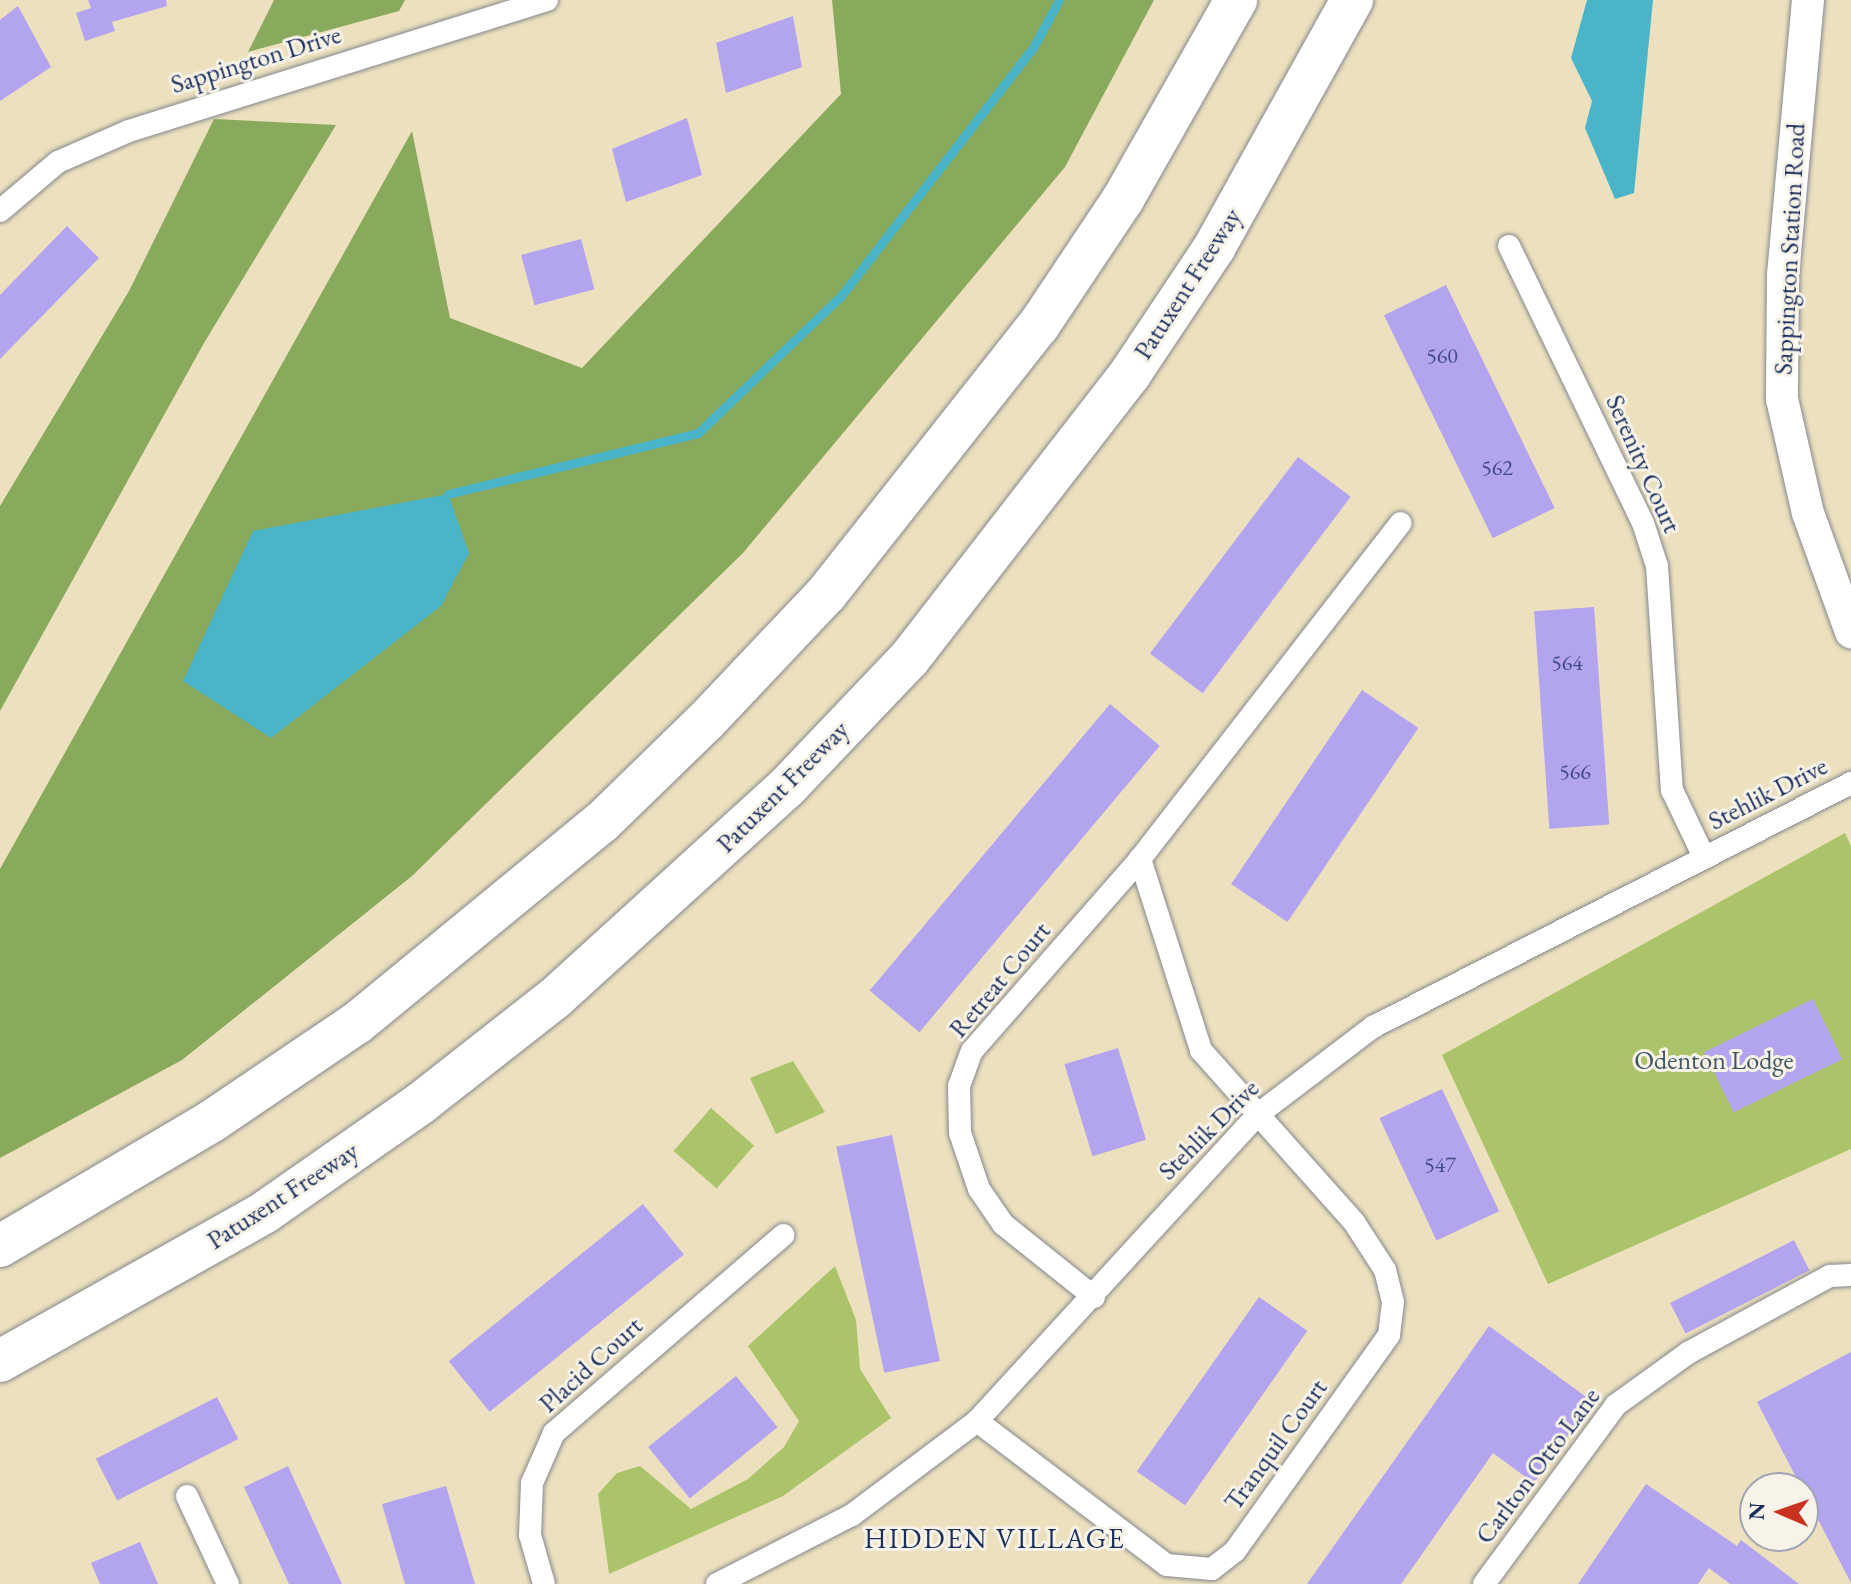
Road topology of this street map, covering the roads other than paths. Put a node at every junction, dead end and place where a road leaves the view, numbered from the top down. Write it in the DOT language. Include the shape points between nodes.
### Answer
graph roads {
  1 [pos="547,0"];
  2 [pos="1236,0"];
  3 [pos="1352,0"];
  4 [pos="1808,0"];
  5 [pos="0,211"];
  6 [pos="1509,246"];
  7 [pos="1401,523"];
  8 [pos="1851,632"];
  9 [pos="1851,783"];
  10 [pos="1704,857"];
  11 [pos="1140,859"];
  12 [pos="1257,1115"];
  13 [pos="783,1235"];
  14 [pos="0,1246"];
  15 [pos="1851,1275"];
  16 [pos="1094,1297"];
  17 [pos="0,1361"];
  18 [pos="977,1421"];
  19 [pos="187,1496"];
  20 [pos="228,1584"];
  21 [pos="544,1584"];
  22 [pos="717,1584"];
  23 [pos="1484,1584"];
  1 -- 5 [label="street, Sappington Drive" via="129,131 58,162"];
  2 -- 14 [label="highway" via="1123,199 1039,325 847,570 706,721 602,822 357,1023 212,1121"];
  3 -- 17 [label="highway, Patuxent Freeway" via="1214,248 1130,374 909,659 787,787 555,998 421,1103 265,1212"];
  4 -- 8 [label="main road, Sappington Station Road" via="1783,276 1782,399 1808,513"];
  6 -- 10 [label="street, Serenity Court" via="1643,523 1657,566 1672,790"];
  7 -- 11 [label="street, Retreat Court"];
  9 -- 10 [label="street, Stehlik Drive"];
  10 -- 12 [label="street, Stehlik Drive" via="1373,1027"];
  11 -- 12 [label="street" via="1201,1050"];
  11 -- 16 [label="street, Retreat Court" via="972,1051 959,1086 960,1133 979,1189 1003,1224"];
  12 -- 16 [label="street, Stehlik Drive"];
  12 -- 18 [label="street, Tranquil Court" via="1354,1222 1385,1270 1393,1302 1389,1335 1235,1551 1212,1569 1167,1565"];
  13 -- 21 [label="street, Placid Court" via="554,1433 532,1483 530,1535"];
  15 -- 23 [label="street, Carlton Otto Lane" via="1830,1276 1688,1353 1616,1405"];
  16 -- 18 [label="street, Stehlik Drive"];
  18 -- 22 [label="street, Stehlik Drive" via="852,1515"];
  19 -- 20 [label="street"];
}
